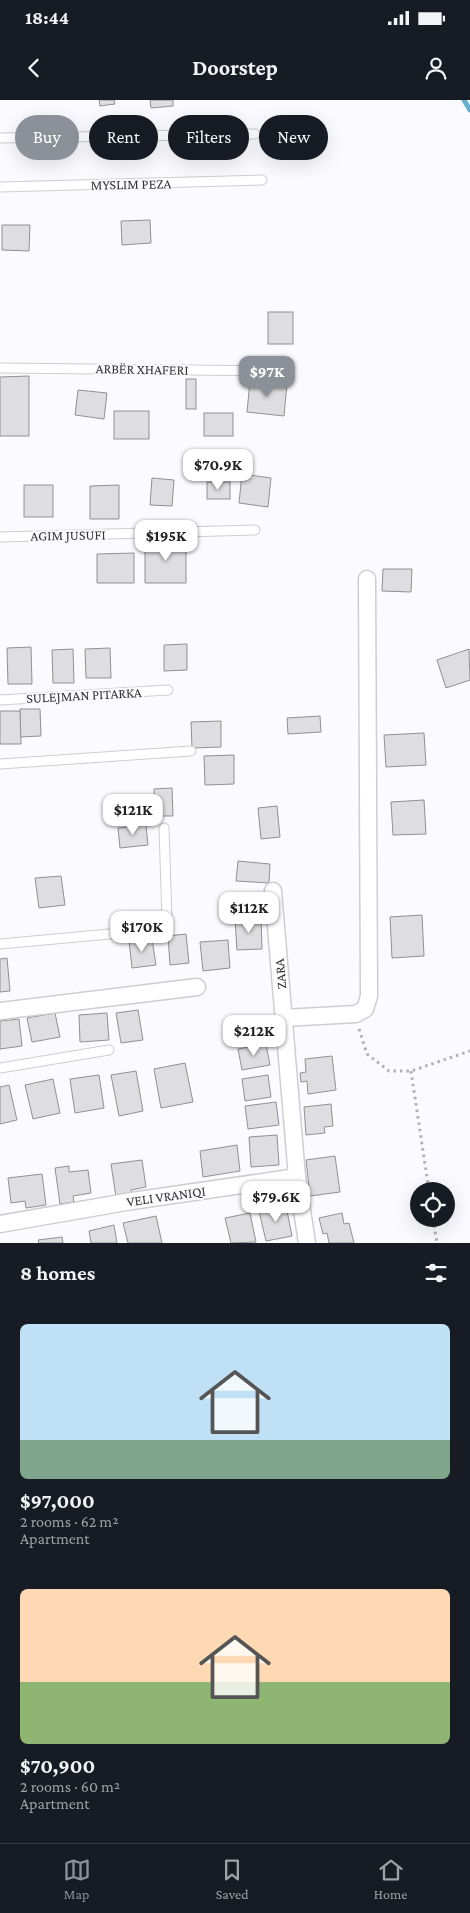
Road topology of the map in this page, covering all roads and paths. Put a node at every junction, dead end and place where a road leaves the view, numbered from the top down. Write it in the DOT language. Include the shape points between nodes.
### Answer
graph roads {
  1 [pos="255,134"];
  2 [pos="0,138"];
  3 [pos="262,180"];
  4 [pos="0,187"];
  5 [pos="0,368"];
  6 [pos="285,371"];
  7 [pos="255,530"];
  8 [pos="0,536"];
  9 [pos="367,579"];
  10 [pos="168,690"];
  11 [pos="0,700"];
  12 [pos="191,751"];
  13 [pos="0,764"];
  14 [pos="164,828"];
  15 [pos="274,890"];
  16 [pos="0,944"];
  17 [pos="197,987"];
  18 [pos="0,1011"];
  19 [pos="356,1014"];
  20 [pos="284,1018"];
  21 [pos="109,1050"];
  22 [pos="470,1051"];
  23 [pos="0,1068"];
  24 [pos="411,1071"];
  25 [pos="297,1177"];
  26 [pos="428,1182"];
  27 [pos="0,1224"];
  28 [pos="434,1227"];
  29 [pos="307,1243"];
  30 [pos="436,1243"];
  1 -- 2 [label="lane"];
  3 -- 4 [label="lane, MYSLIM PEZA"];
  5 -- 6 [label="lane, ARBËR XHAFERI"];
  7 -- 8 [label="lane, AGIM JUSUFI"];
  9 -- 19 [label="street" via="370,964 366,1009"];
  10 -- 11 [label="lane, SULEJMAN PITARKA"];
  12 -- 13 [label="lane"];
  14 -- 16 [label="lane" via="167,920 153,930"];
  15 -- 20 [label="street, ZARA"];
  17 -- 18 [label="street"];
  19 -- 20 [label="street"];
  19 -- 24 [label="path" via="367,1054 389,1071"];
  20 -- 25 [label="street, ZARA"];
  21 -- 23 [label="lane"];
  22 -- 24 [label="path"];
  24 -- 26 [label="path"];
  25 -- 27 [label="street, VELI VRANIQI"];
  25 -- 29 [label="street"];
  28 -- 30 [label="path"];
}
